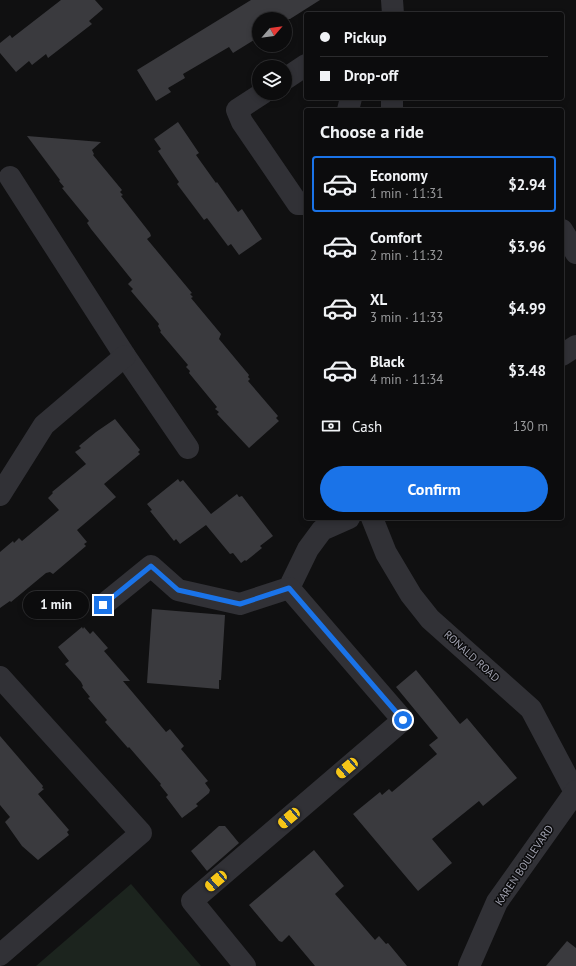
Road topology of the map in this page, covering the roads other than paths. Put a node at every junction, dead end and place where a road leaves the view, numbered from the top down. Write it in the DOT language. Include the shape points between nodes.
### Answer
graph roads {
  1 [pos="392,0"];
  2 [pos="393,12"];
  3 [pos="304,66"];
  4 [pos="292,74"];
  5 [pos="252,100"];
  6 [pos="10,177"];
  7 [pos="304,204"];
  8 [pos="564,233"];
  9 [pos="576,252"];
  10 [pos="576,346"];
  11 [pos="564,354"];
  12 [pos="125,356"];
  13 [pos="188,448"];
  14 [pos="0,495"];
  15 [pos="344,520"];
  16 [pos="373,520"];
  17 [pos="289,588"];
  18 [pos="103,605"];
  19 [pos="0,677"];
  20 [pos="575,791"];
  21 [pos="0,955"];
  22 [pos="245,966"];
  23 [pos="469,966"];
  1 -- 2 [label="street"];
  3 -- 4 [label="street"];
  5 -- 7 [label="street" via="236,110 298,204"];
  6 -- 12 [label="street"];
  8 -- 9 [label="street"];
  10 -- 11 [label="street"];
  12 -- 13 [label="street"];
  12 -- 14 [label="street" via="44,425"];
  15 -- 17 [label="street" via="322,530 308,549"];
  16 -- 20 [label="street, RONALD ROAD" via="386,553 411,595 430,619 531,709"];
  17 -- 18 [label="street" via="240,604 178,590 151,566"];
  17 -- 22 [label="street" via="403,720 192,901"];
  19 -- 21 [label="street" via="141,833"];
  20 -- 23 [label="street, KAREN BOULEVARD" via="497,902"];
}
